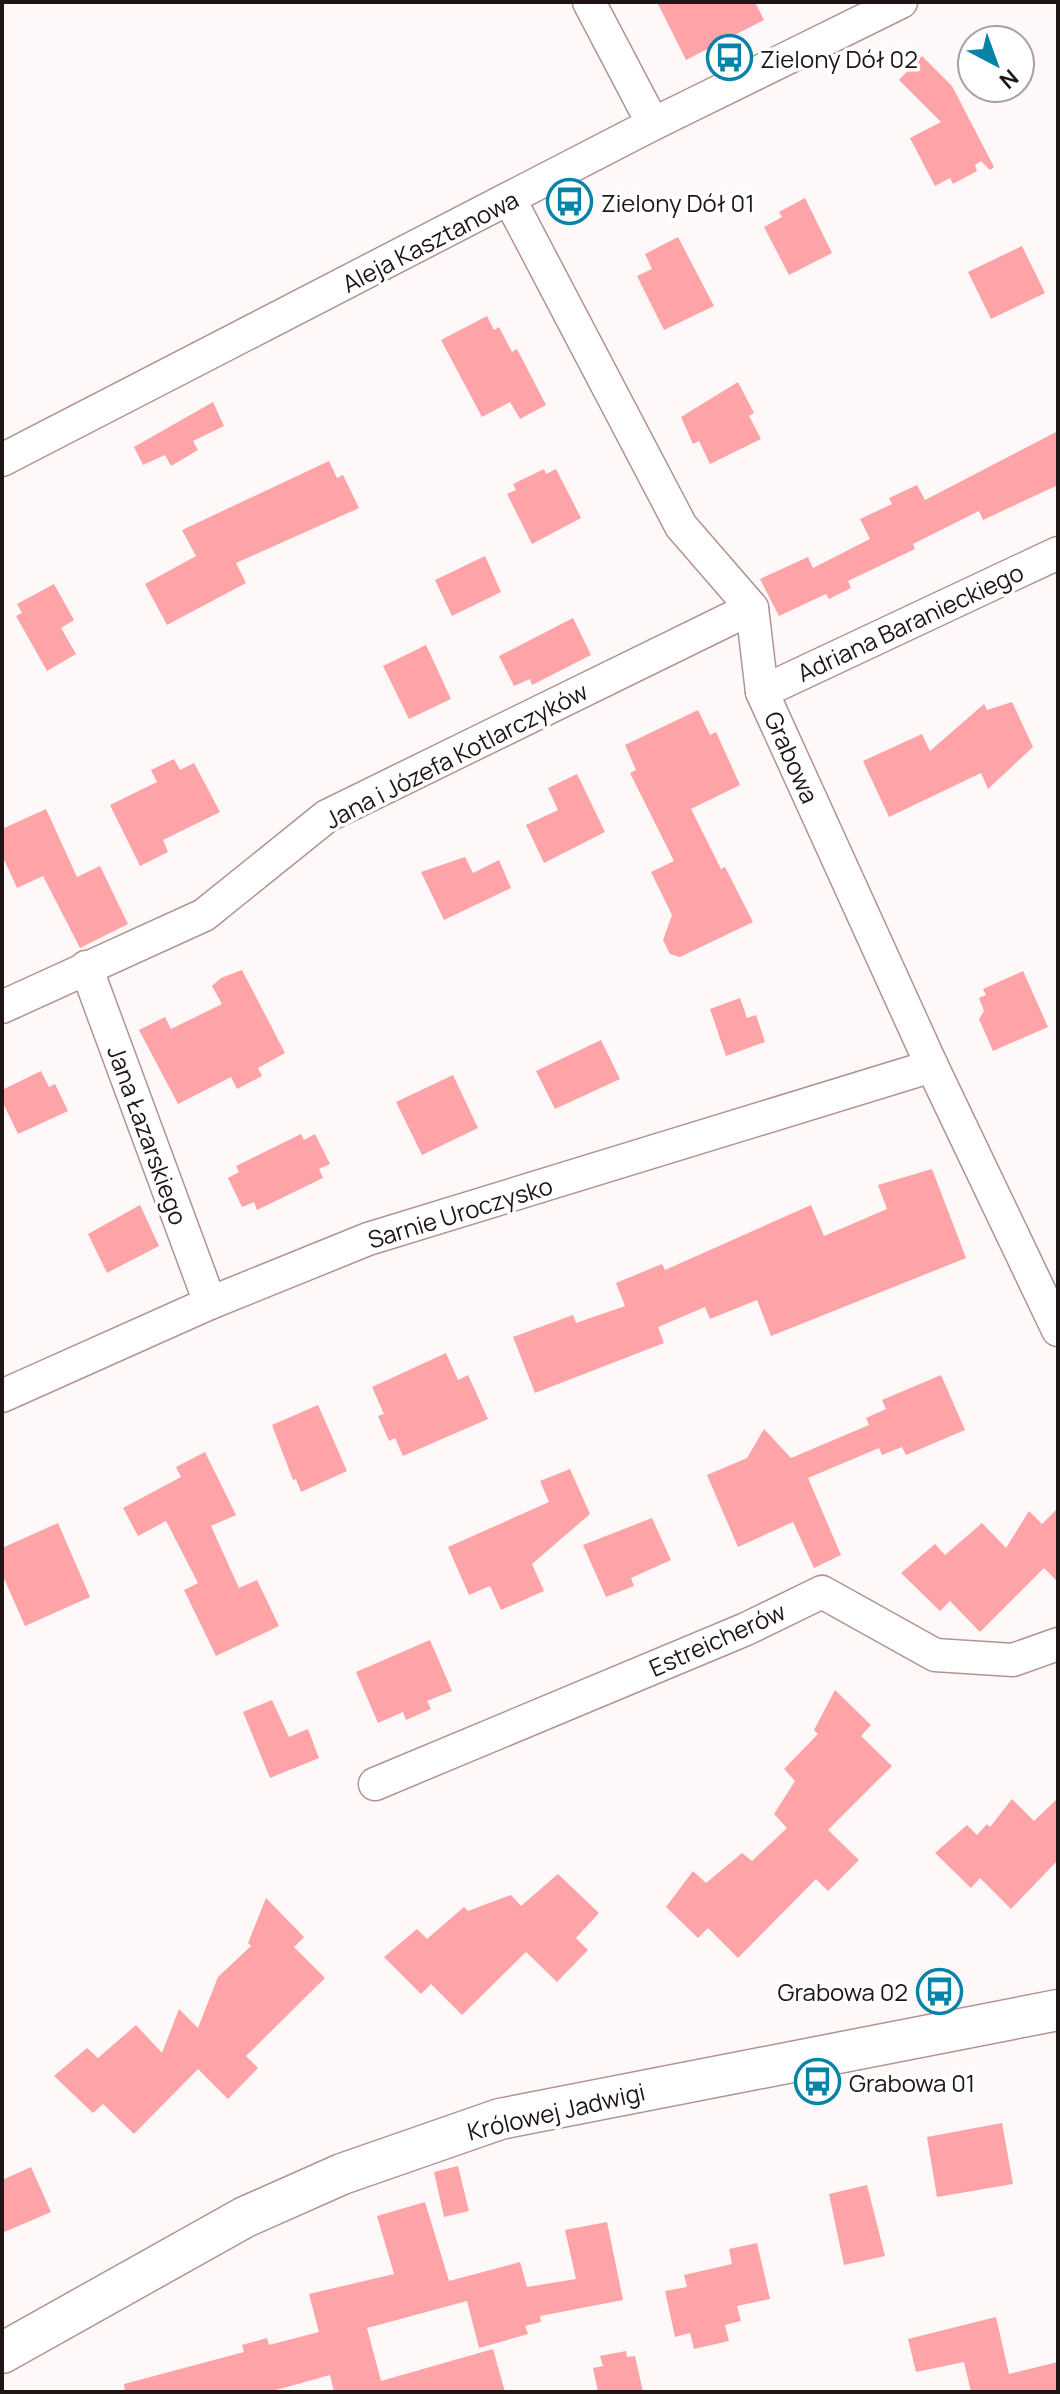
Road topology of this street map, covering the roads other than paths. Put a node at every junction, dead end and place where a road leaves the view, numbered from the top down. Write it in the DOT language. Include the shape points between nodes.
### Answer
graph roads {
  1 [pos="589,2"];
  2 [pos="901,2"];
  3 [pos="653,124"];
  4 [pos="510,200"];
  5 [pos="2,460"];
  6 [pos="1058,553"];
  7 [pos="752,608"];
  8 [pos="762,692"];
  9 [pos="86,967"];
  10 [pos="2,1007"];
  11 [pos="932,1066"];
  12 [pos="210,1303"];
  13 [pos="1058,1330"];
  14 [pos="2,1396"];
  15 [pos="1058,1644"];
  16 [pos="375,1784"];
  17 [pos="1058,2010"];
  18 [pos="2,2353"];
  1 -- 3 [label="street"];
  2 -- 3 [label="street, Aleja Kasztanowa"];
  3 -- 4 [label="street, Aleja Kasztanowa"];
  4 -- 5 [label="street, Aleja Kasztanowa"];
  4 -- 7 [label="street" via="681,526"];
  6 -- 8 [label="street, Adriana Baranieckiego"];
  7 -- 8 [label="street, Grabowa"];
  7 -- 9 [label="street, Jana i Józefa Kotlarczyków" via="327,816 204,915"];
  8 -- 11 [label="street, Grabowa"];
  9 -- 10 [label="street, Jana i Józefa Kotlarczyków"];
  9 -- 12 [label="street, Jana Łazarskiego"];
  11 -- 12 [label="street, Sarnie Uroczysko" via="368,1239"];
  11 -- 13 [label="street, Grabowa"];
  12 -- 14 [label="street, Sarnie Uroczysko"];
  15 -- 16 [label="street, Estreicherów" via="1013,1660 935,1655 822,1592 746,1629"];
  17 -- 18 [label="street, Królowej Jadwigi" via="487,2123 342,2174 245,2217"];
}
